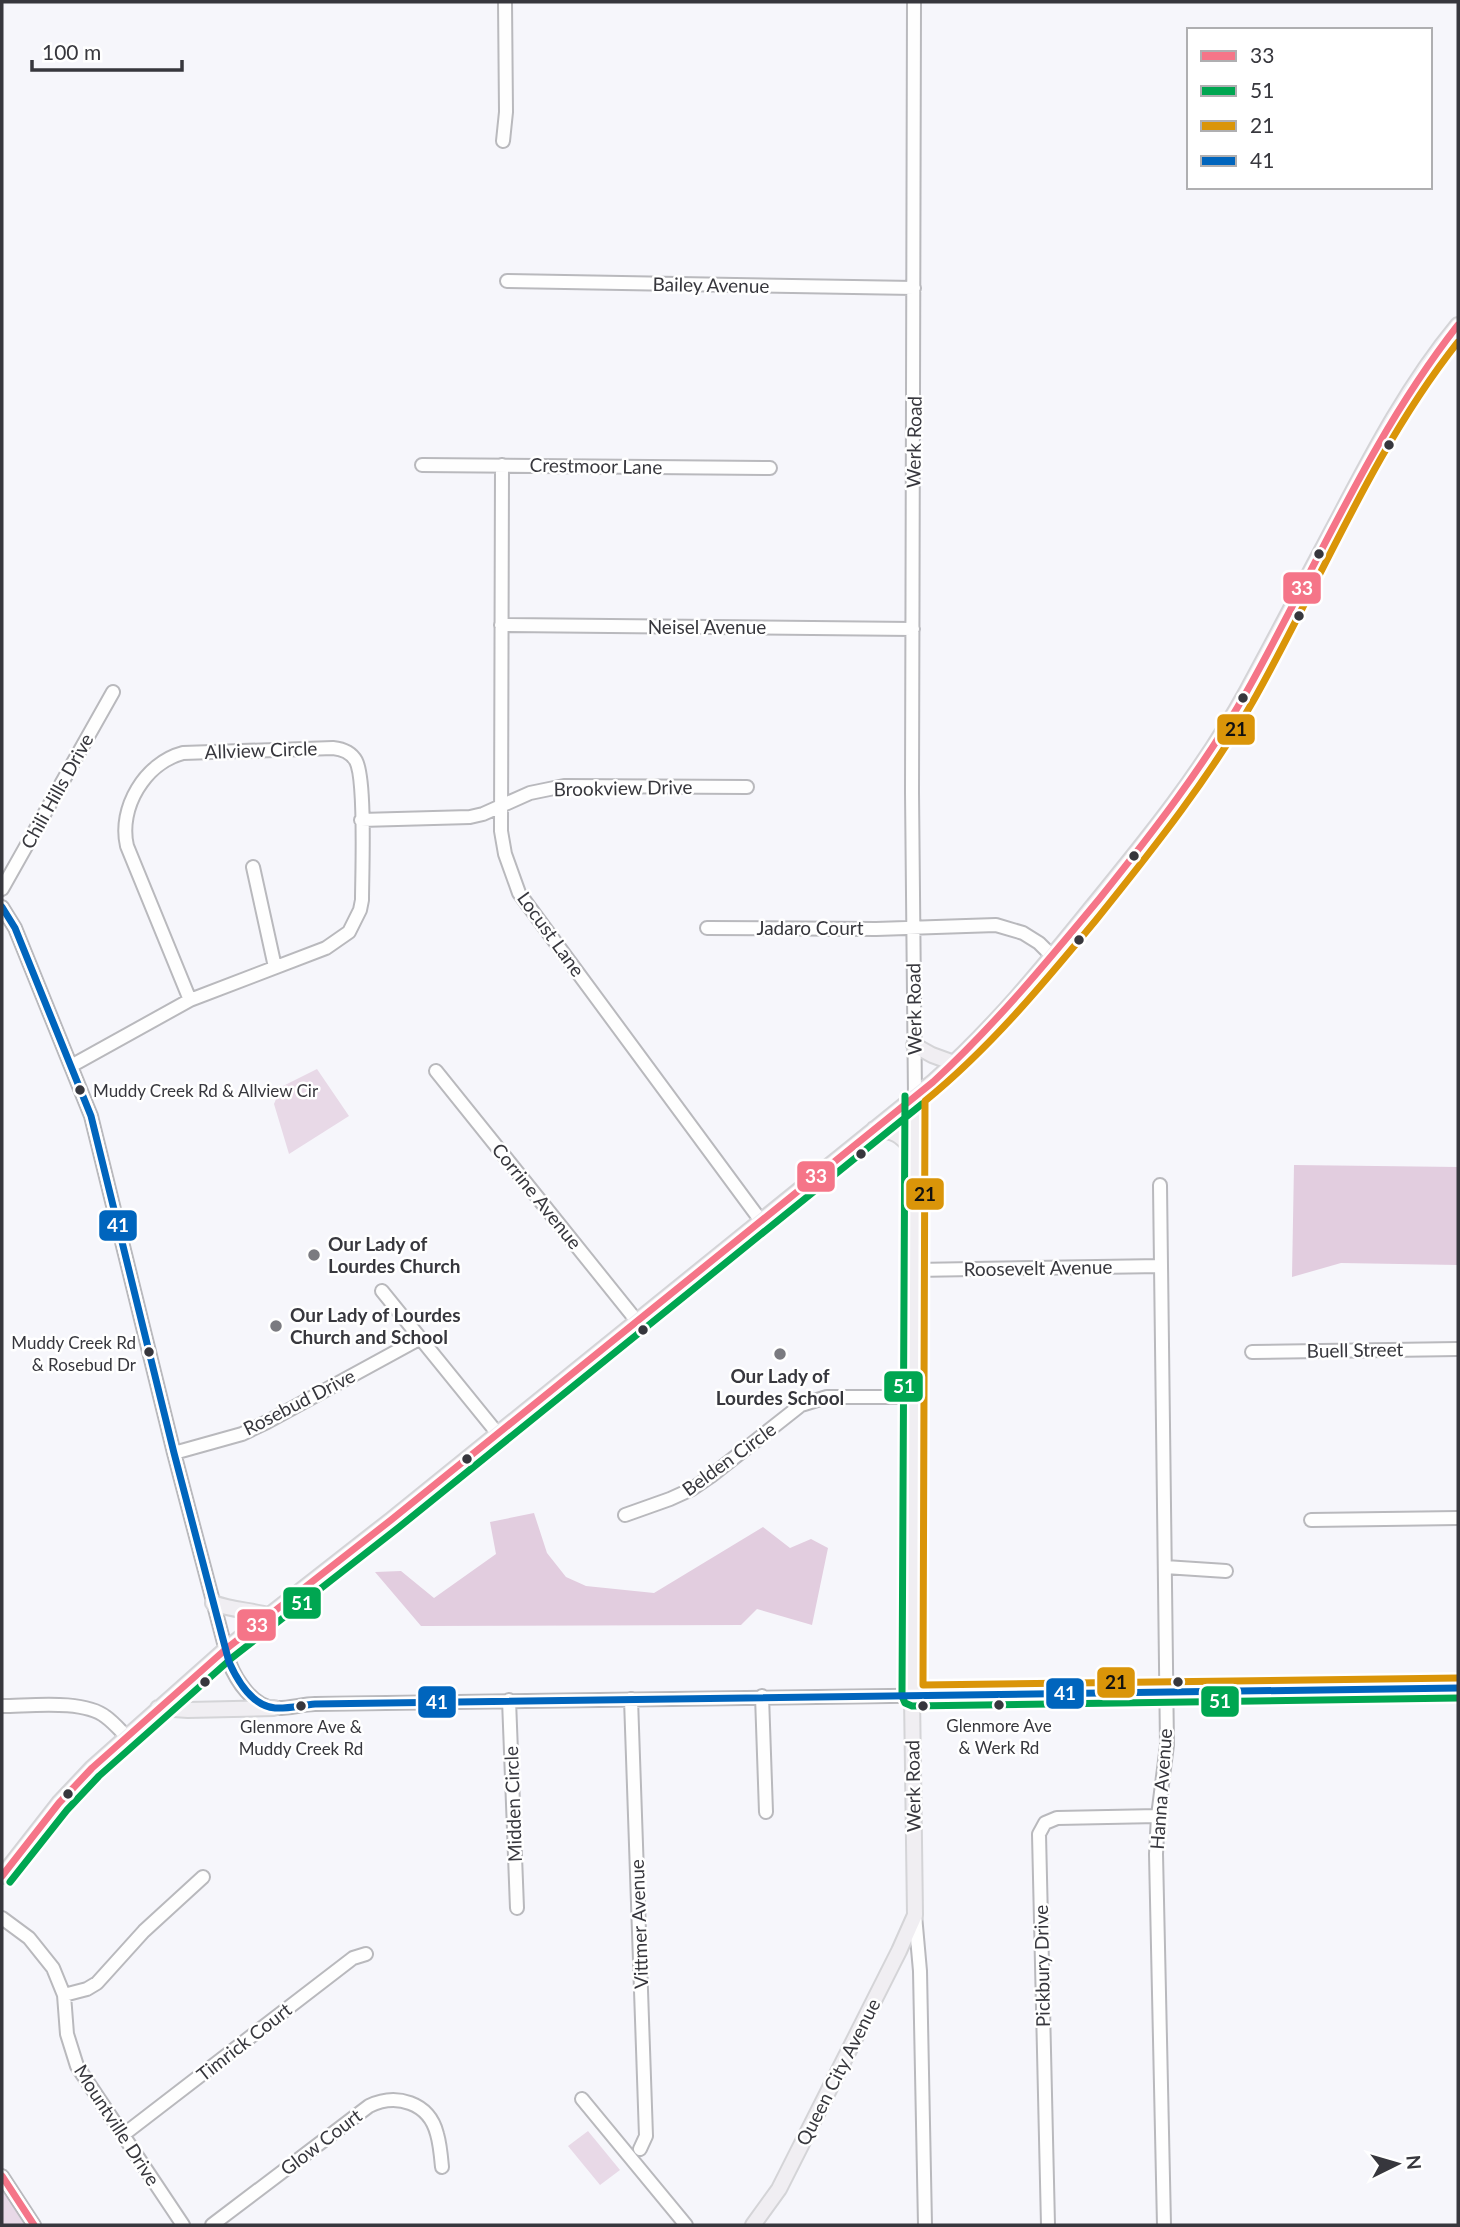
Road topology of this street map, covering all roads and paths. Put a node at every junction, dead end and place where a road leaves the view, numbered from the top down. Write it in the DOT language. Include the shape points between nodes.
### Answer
graph roads {
  1 [pos="505,2"];
  2 [pos="914,2"];
  3 [pos="503,141"];
  4 [pos="507,281"];
  5 [pos="914,288"];
  6 [pos="1458,325"];
  7 [pos="422,465"];
  8 [pos="502,465"];
  9 [pos="771,468"];
  10 [pos="501,625"];
  11 [pos="913,629"];
  12 [pos="113,692"];
  13 [pos="747,788"];
  14 [pos="501,805"];
  15 [pos="362,820"];
  16 [pos="253,867"];
  17 [pos="2,889"];
  18 [pos="2,907"];
  19 [pos="913,927"];
  20 [pos="707,928"];
  21 [pos="1052,956"];
  22 [pos="275,967"];
  23 [pos="190,1000"];
  24 [pos="914,1045"];
  25 [pos="954,1063"];
  26 [pos="71,1066"];
  27 [pos="436,1071"];
  28 [pos="915,1096"];
  29 [pos="874,1129"];
  30 [pos="916,1152"];
  31 [pos="1160,1185"];
  32 [pos="761,1221"];
  33 [pos="1161,1266"];
  34 [pos="915,1269"];
  35 [pos="382,1291"];
  36 [pos="636,1320"];
  37 [pos="419,1339"];
  38 [pos="1458,1349"];
  39 [pos="1252,1352"];
  40 [pos="913,1397"];
  41 [pos="498,1434"];
  42 [pos="174,1453"];
  43 [pos="625,1515"];
  44 [pos="1458,1518"];
  45 [pos="1311,1520"];
  46 [pos="1164,1567"];
  47 [pos="1226,1571"];
  48 [pos="213,1603"];
  49 [pos="268,1615"];
  50 [pos="226,1649"];
  51 [pos="1458,1688"];
  52 [pos="1166,1692"];
  53 [pos="762,1696"];
  54 [pos="912,1696"];
  55 [pos="631,1699"];
  56 [pos="509,1700"];
  57 [pos="2,1706"];
  58 [pos="158,1708"];
  59 [pos="274,1709"];
  60 [pos="127,1736"];
  61 [pos="766,1812"];
  62 [pos="1157,1816"];
  63 [pos="2,1876"];
  64 [pos="203,1877"];
  65 [pos="517,1908"];
  66 [pos="915,1914"];
  67 [pos="2,1917"];
  68 [pos="366,1954"];
  69 [pos="64,1995"];
  70 [pos="582,2099"];
  71 [pos="123,2135"];
  72 [pos="640,2149"];
  73 [pos="442,2167"];
  74 [pos="2,2176"];
  75 [pos="34,2225"];
  76 [pos="183,2225"];
  77 [pos="212,2225"];
  78 [pos="687,2225"];
  79 [pos="753,2225"];
  80 [pos="925,2225"];
  81 [pos="1048,2225"];
  82 [pos="1164,2225"];
  1 -- 3 [label="street"];
  2 -- 5 [label="street, Werk Road"];
  4 -- 5 [label="street, Bailey Avenue"];
  5 -- 11 [label="street, Werk Road"];
  6 -- 21 [label="main road" via="1370,458 1246,691 1195,775"];
  7 -- 8 [label="street, Crestmoor Lane"];
  8 -- 9 [label="street, Crestmoor Lane"];
  8 -- 10 [label="street, Locust Lane"];
  10 -- 11 [label="street, Neisel Avenue"];
  10 -- 14 [label="street, Locust Lane"];
  11 -- 19 [label="street, Werk Road"];
  12 -- 17 [label="street, Chili Hills Drive"];
  13 -- 14 [label="street, Brookview Drive" via="564,786"];
  14 -- 15 [label="street, Brookview Drive" via="470,817"];
  14 -- 32 [label="street, Locust Lane" via="505,854 519,892"];
  15 -- 22 [label="street, Allview Circle" via="362,900 355,923 326,948"];
  15 -- 23 [label="street, Allview Circle" via="359,770 352,756 341,749 183,753 152,769 131,802 125,838"];
  16 -- 22 [label="street"];
  18 -- 26 [label="street" via="15,928"];
  19 -- 20 [label="street, Jadaro Court"];
  19 -- 21 [label="street, Jadaro Court" via="1004,926 1023,933"];
  19 -- 24 [label="street, Werk Road"];
  21 -- 25 [label="main road"];
  22 -- 23 [label="street, Allview Circle"];
  23 -- 26 [label="street, Allview Circle"];
  24 -- 25 [label="main road"];
  24 -- 28 [label="street, Werk Road"];
  25 -- 28 [label="main road"];
  26 -- 42 [label="street" via="91,1116"];
  27 -- 36 [label="street, Corrine Avenue"];
  28 -- 29 [label="main road"];
  28 -- 30 [label="main road, Werk Road"];
  29 -- 30 [label="main road" via="896,1134"];
  29 -- 32 [label="main road"];
  30 -- 34 [label="main road, Werk Road"];
  31 -- 33 [label="street, Hanna Avenue"];
  32 -- 36 [label="main road"];
  33 -- 34 [label="street, Roosevelt Avenue"];
  33 -- 46 [label="street, Hanna Avenue"];
  34 -- 40 [label="main road, Werk Road"];
  35 -- 37 [label="street"];
  36 -- 41 [label="main road"];
  37 -- 41 [label="street"];
  37 -- 42 [label="street, Rosebud Drive" via="242,1434"];
  38 -- 39 [label="street, Buell Street"];
  40 -- 43 [label="street, Belden Circle" via="827,1397 801,1405 692,1489"];
  40 -- 54 [label="main road, Werk Road"];
  41 -- 49 [label="main road"];
  42 -- 48 [label="street"];
  44 -- 45 [label="street"];
  46 -- 47 [label="street"];
  46 -- 52 [label="street, Hanna Avenue"];
  48 -- 49 [label="main road"];
  48 -- 50 [label="street"];
  49 -- 50 [label="main road"];
  50 -- 58 [label="main road"];
  50 -- 59 [label="street" via="240,1685"];
  51 -- 52 [label="street"];
  52 -- 54 [label="street"];
  52 -- 62 [label="street, Hanna Avenue" via="1166,1759"];
  53 -- 54 [label="street"];
  53 -- 55 [label="street"];
  53 -- 61 [label="street"];
  54 -- 66 [label="main road, Werk Road"];
  55 -- 56 [label="street"];
  55 -- 72 [label="street, Vittmer Avenue" via="646,2136"];
  56 -- 59 [label="street" via="298,1704"];
  56 -- 65 [label="street, Midden Circle"];
  57 -- 60 [label="street" via="88,1709 106,1716"];
  58 -- 59 [label="main road"];
  58 -- 60 [label="main road"];
  60 -- 63 [label="main road" via="59,1802"];
  62 -- 81 [label="street, Pickbury Drive" via="1057,1818 1045,1823 1039,1834"];
  62 -- 82 [label="street, Hanna Avenue"];
  64 -- 69 [label="street" via="144,1931 97,1983"];
  66 -- 79 [label="main road, Queen City Avenue" via="779,2189"];
  66 -- 80 [label="street, Werk Road"];
  67 -- 69 [label="street, Mountville Drive" via="42,1952"];
  68 -- 71 [label="street, Timrick Court" via="353,1958"];
  69 -- 71 [label="street, Mountville Drive" via="67,2034 77,2066"];
  70 -- 78 [label="street"];
  71 -- 76 [label="street, Mountville Drive"];
  73 -- 77 [label="street, Glow Court" via="429,2117 406,2101 378,2102"];
  74 -- 75 [label="street"];
}
